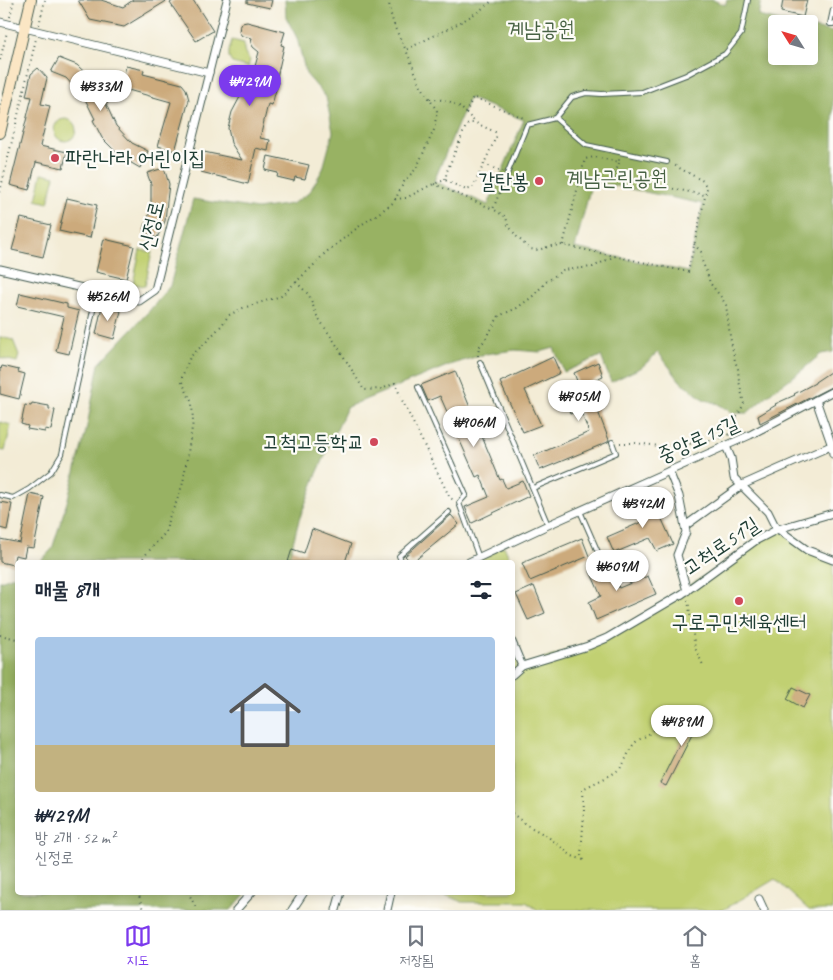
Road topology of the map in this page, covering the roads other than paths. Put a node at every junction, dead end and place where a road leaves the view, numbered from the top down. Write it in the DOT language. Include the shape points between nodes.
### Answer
graph roads {
  1 [pos="32,0"];
  2 [pos="227,0"];
  3 [pos="748,0"];
  4 [pos="833,10"];
  5 [pos="0,22"];
  6 [pos="833,24"];
  7 [pos="25,28"];
  8 [pos="209,73"];
  9 [pos="554,118"];
  10 [pos="0,133"];
  11 [pos="667,162"];
  12 [pos="507,174"];
  13 [pos="0,269"];
  14 [pos="97,292"];
  15 [pos="480,362"];
  16 [pos="418,387"];
  17 [pos="833,392"];
  18 [pos="816,400"];
  19 [pos="612,442"];
  20 [pos="832,445"];
  21 [pos="726,446"];
  22 [pos="833,454"];
  23 [pos="670,471"];
  24 [pos="742,485"];
  25 [pos="533,488"];
  26 [pos="0,494"];
  27 [pos="580,511"];
  28 [pos="449,512"];
  29 [pos="831,515"];
  30 [pos="548,525"];
  31 [pos="685,526"];
  32 [pos="778,529"];
  33 [pos="601,559"];
  34 [pos="401,560"];
  35 [pos="480,560"];
  36 [pos="833,560"];
  37 [pos="687,591"];
  38 [pos="515,649"];
  39 [pos="522,666"];
  40 [pos="515,672"];
  41 [pos="249,895"];
  42 [pos="302,895"];
  43 [pos="340,895"];
  44 [pos="390,895"];
  45 [pos="759,899"];
  46 [pos="236,910"];
  47 [pos="292,910"];
  48 [pos="336,910"];
  49 [pos="387,910"];
  50 [pos="763,910"];
  1 -- 7 [label="main road"];
  2 -- 8 [label="street, 신정로"];
  3 -- 9 [label="lane" via="741,34 725,54 686,76 642,92 586,93 572,98"];
  4 -- 6 [label="lane" via="830,24"];
  5 -- 7 [label="street"];
  7 -- 8 [label="street"];
  7 -- 10 [label="main road"];
  8 -- 14 [label="street, 신정로" via="155,290 139,301"];
  9 -- 11 [label="lane" via="586,145"];
  9 -- 12 [label="lane" via="527,125"];
  13 -- 14 [label="street, 신정로"];
  14 -- 26 [label="lane" via="62,454 52,472 29,490 14,498"];
  15 -- 25 [label="lane"];
  16 -- 35 [label="lane" via="466,494 459,503"];
  17 -- 18 [label="street, 중앙로15길"];
  18 -- 20 [label="street"];
  18 -- 21 [label="street, 중앙로15길"];
  19 -- 25 [label="lane" via="616,453"];
  20 -- 22 [label="street"];
  20 -- 24 [label="street"];
  21 -- 23 [label="street, 중앙로15길"];
  21 -- 24 [label="street" via="734,478"];
  23 -- 27 [label="street, 중앙로15길"];
  23 -- 31 [label="street, 고척로51길" via="680,496"];
  24 -- 31 [label="street"];
  24 -- 32 [label="street" via="768,512"];
  25 -- 30 [label="lane"];
  27 -- 30 [label="street, 중앙로15길"];
  27 -- 33 [label="lane"];
  28 -- 34 [label="lane" via="400,556"];
  29 -- 32 [label="street, 고척로51길"];
  30 -- 35 [label="street, 중앙로15길"];
  31 -- 37 [label="street, 고척로51길" via="686,532 677,554"];
  32 -- 36 [label="street" via="807,550"];
  32 -- 37 [label="street, 고척로51길" via="755,541"];
  37 -- 39 [label="street, 고척로51길" via="607,638"];
  38 -- 39 [label="street"];
  39 -- 40 [label="street, 고척로51길"];
  41 -- 46 [label="street"];
  42 -- 47 [label="street"];
  43 -- 48 [label="street"];
  44 -- 49 [label="street"];
  45 -- 50 [label="street"];
}
